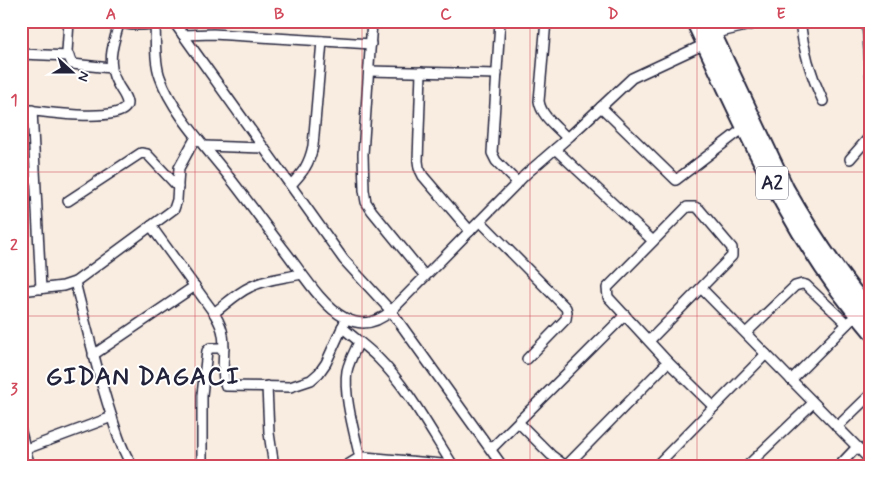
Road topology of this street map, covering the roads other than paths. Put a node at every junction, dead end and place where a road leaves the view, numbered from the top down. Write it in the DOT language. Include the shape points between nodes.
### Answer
graph roads {
  1 [pos="69,21"];
  2 [pos="165,21"];
  3 [pos="173,21"];
  4 [pos="372,21"];
  5 [pos="500,21"];
  6 [pos="546,21"];
  7 [pos="694,21"];
  8 [pos="767,21"];
  9 [pos="800,21"];
  10 [pos="867,21"];
  11 [pos="114,22"];
  12 [pos="155,24"];
  13 [pos="708,33"];
  14 [pos="183,35"];
  15 [pos="322,41"];
  16 [pos="371,44"];
  17 [pos="21,54"];
  18 [pos="69,56"];
  19 [pos="111,68"];
  20 [pos="369,71"];
  21 [pos="422,72"];
  22 [pos="497,74"];
  23 [pos="871,79"];
  24 [pos="823,101"];
  25 [pos="602,107"];
  26 [pos="21,109"];
  27 [pos="32,110"];
  28 [pos="745,127"];
  29 [pos="871,135"];
  30 [pos="196,136"];
  31 [pos="567,138"];
  32 [pos="204,146"];
  33 [pos="264,148"];
  34 [pos="555,149"];
  35 [pos="850,159"];
  36 [pos="518,183"];
  37 [pos="291,185"];
  38 [pos="178,187"];
  39 [pos="68,202"];
  40 [pos="480,221"];
  41 [pos="151,226"];
  42 [pos="470,231"];
  43 [pos="653,241"];
  44 [pos="301,274"];
  45 [pos="426,276"];
  46 [pos="75,282"];
  47 [pos="195,286"];
  48 [pos="41,289"];
  49 [pos="702,289"];
  50 [pos="21,291"];
  51 [pos="390,311"];
  52 [pos="214,313"];
  53 [pos="625,315"];
  54 [pos="858,317"];
  55 [pos="344,323"];
  56 [pos="871,331"];
  57 [pos="746,333"];
  58 [pos="649,341"];
  59 [pos="359,342"];
  60 [pos="224,348"];
  61 [pos="766,354"];
  62 [pos="93,355"];
  63 [pos="526,359"];
  64 [pos="668,362"];
  65 [pos="792,380"];
  66 [pos="267,386"];
  67 [pos="871,394"];
  68 [pos="813,403"];
  69 [pos="714,407"];
  70 [pos="112,417"];
  71 [pos="519,423"];
  72 [pos="837,427"];
  73 [pos="21,432"];
  74 [pos="857,447"];
  75 [pos="26,449"];
  76 [pos="491,449"];
  77 [pos="360,458"];
  78 [pos="871,461"];
  79 [pos="453,466"];
  80 [pos="567,466"];
  81 [pos="30,467"];
  82 [pos="133,467"];
  83 [pos="202,467"];
  84 [pos="274,467"];
  85 [pos="344,467"];
  86 [pos="503,467"];
  87 [pos="655,467"];
  88 [pos="746,467"];
  89 [pos="838,467"];
  1 -- 18 [label="street"];
  2 -- 12 [label="street"];
  3 -- 14 [label="street"];
  4 -- 16 [label="street"];
  5 -- 22 [label="street"];
  6 -- 31 [label="street" via="540,107"];
  7 -- 13 [label="highway, A2"];
  8 -- 13 [label="street"];
  9 -- 24 [label="street" via="813,78"];
  10 -- 23 [label="street"];
  11 -- 12 [label="street"];
  11 -- 19 [label="street"];
  12 -- 30 [label="street" via="160,76"];
  13 -- 25 [label="street" via="632,78"];
  13 -- 28 [label="highway, A2"];
  13 -- 54 [label="highway, A2" via="794,202 830,261"];
  14 -- 15 [label="street"];
  14 -- 33 [label="street"];
  15 -- 16 [label="street"];
  15 -- 37 [label="street" via="313,146 307,166"];
  16 -- 20 [label="street"];
  17 -- 18 [label="street"];
  18 -- 19 [label="street" via="75,65"];
  19 -- 27 [label="street" via="126,99 126,107 120,112 92,116"];
  20 -- 21 [label="street"];
  20 -- 45 [label="street" via="363,154 366,202"];
  21 -- 22 [label="street"];
  21 -- 42 [label="street" via="419,168"];
  22 -- 36 [label="street" via="492,153"];
  25 -- 28 [label="street" via="676,180"];
  25 -- 31 [label="street"];
  26 -- 27 [label="street"];
  27 -- 48 [label="street"];
  28 -- 54 [label="highway, A2" via="802,238"];
  29 -- 35 [label="street"];
  30 -- 32 [label="street"];
  30 -- 38 [label="street" via="180,163"];
  31 -- 34 [label="street"];
  32 -- 33 [label="street"];
  32 -- 44 [label="street"];
  33 -- 37 [label="street"];
  34 -- 36 [label="street"];
  34 -- 43 [label="street"];
  36 -- 40 [label="street"];
  37 -- 51 [label="street" via="344,260"];
  38 -- 39 [label="street" via="147,154 141,153"];
  38 -- 41 [label="street" via="174,209"];
  40 -- 42 [label="street"];
  40 -- 63 [label="street" via="566,308 566,319"];
  41 -- 46 [label="street"];
  41 -- 47 [label="street"];
  42 -- 45 [label="street"];
  43 -- 49 [label="street" via="687,208 699,209 733,252"];
  43 -- 53 [label="street" via="607,288 608,297"];
  44 -- 52 [label="street" via="250,286"];
  44 -- 55 [label="street"];
  45 -- 51 [label="street"];
  46 -- 48 [label="street"];
  46 -- 62 [label="street"];
  47 -- 52 [label="street"];
  47 -- 62 [label="street"];
  48 -- 50 [label="street"];
  49 -- 57 [label="street"];
  49 -- 58 [label="street"];
  51 -- 55 [label="street" via="380,320"];
  51 -- 76 [label="street"];
  52 -- 60 [label="street" via="221,325"];
  53 -- 58 [label="street"];
  53 -- 71 [label="street"];
  54 -- 56 [label="highway, A2"];
  54 -- 57 [label="street" via="802,284 795,286"];
  54 -- 65 [label="street"];
  55 -- 59 [label="street"];
  55 -- 66 [label="street" via="326,363 312,380 290,387"];
  57 -- 61 [label="street"];
  58 -- 64 [label="street"];
  59 -- 77 [label="street" via="347,376"];
  59 -- 79 [label="street" via="395,378 422,413"];
  60 -- 66 [label="street" via="226,386"];
  60 -- 83 [label="street" via="207,351 202,394"];
  61 -- 65 [label="street"];
  61 -- 69 [label="street"];
  62 -- 70 [label="street"];
  64 -- 69 [label="street"];
  64 -- 80 [label="street"];
  65 -- 68 [label="street"];
  66 -- 84 [label="street" via="268,433"];
  67 -- 72 [label="street"];
  68 -- 72 [label="street"];
  68 -- 88 [label="street"];
  69 -- 87 [label="street"];
  70 -- 75 [label="street"];
  70 -- 82 [label="street"];
  71 -- 76 [label="street"];
  71 -- 80 [label="street" via="551,456"];
  72 -- 74 [label="street"];
  73 -- 75 [label="street"];
  74 -- 78 [label="street"];
  74 -- 89 [label="street"];
  75 -- 81 [label="street"];
  76 -- 86 [label="street"];
  77 -- 79 [label="street"];
  77 -- 85 [label="street"];
}
